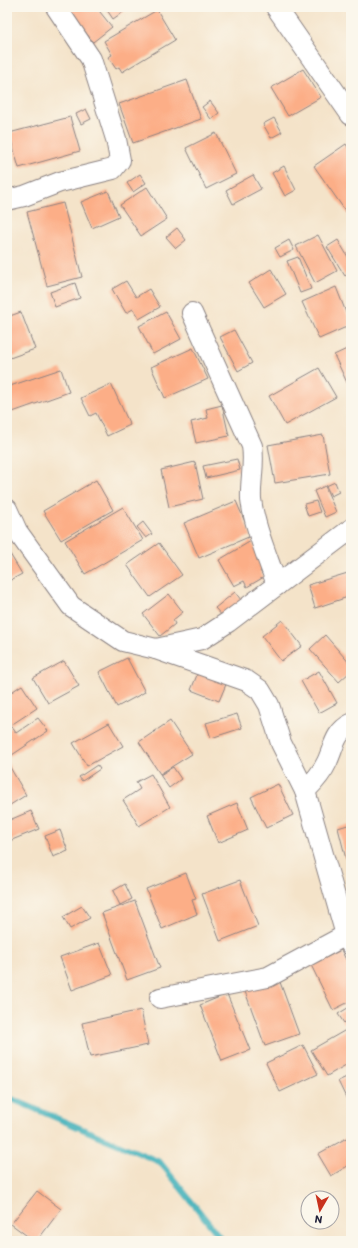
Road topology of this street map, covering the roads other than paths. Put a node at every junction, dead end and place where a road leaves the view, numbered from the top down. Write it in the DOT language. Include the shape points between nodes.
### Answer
graph roads {
  1 [pos="56,7"];
  2 [pos="276,7"];
  3 [pos="351,115"];
  4 [pos="7,200"];
  5 [pos="192,313"];
  6 [pos="7,509"];
  7 [pos="351,529"];
  8 [pos="277,585"];
  9 [pos="156,649"];
  10 [pos="351,724"];
  11 [pos="305,791"];
  12 [pos="349,940"];
  13 [pos="160,998"];
  1 -- 4 [label="street" via="91,58 116,138 120,160 113,169 60,182"];
  2 -- 3 [label="street"];
  5 -- 8 [label="street" via="252,446 254,459 251,498"];
  6 -- 9 [label="street" via="17,531 71,606 123,641"];
  7 -- 8 [label="street"];
  8 -- 9 [label="street" via="202,638"];
  9 -- 11 [label="street" via="247,681 260,690 269,705 281,743"];
  10 -- 11 [label="street" via="336,737 327,762 316,780"];
  11 -- 12 [label="street"];
  12 -- 13 [label="street" via="268,977"];
}
